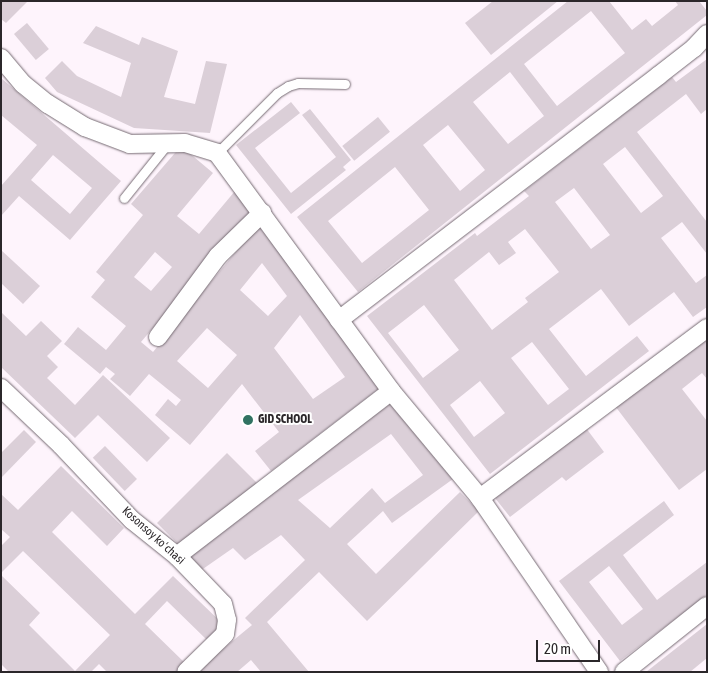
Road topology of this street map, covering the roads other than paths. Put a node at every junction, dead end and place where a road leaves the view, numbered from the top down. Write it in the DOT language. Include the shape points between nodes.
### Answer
graph roads {
  1 [pos="707,34"];
  2 [pos="1,58"];
  3 [pos="345,84"];
  4 [pos="168,143"];
  5 [pos="217,153"];
  6 [pos="124,198"];
  7 [pos="262,213"];
  8 [pos="339,320"];
  9 [pos="707,328"];
  10 [pos="158,337"];
  11 [pos="1,388"];
  12 [pos="391,391"];
  13 [pos="480,498"];
  14 [pos="177,556"];
  15 [pos="707,606"];
  16 [pos="186,672"];
  17 [pos="599,672"];
  18 [pos="624,672"];
  1 -- 8 [label="street" via="694,48"];
  2 -- 4 [label="street" via="23,84 85,127 130,144"];
  3 -- 5 [label="lane" via="298,83 288,86"];
  4 -- 5 [label="street" via="185,143"];
  4 -- 6 [label="lane"];
  5 -- 7 [label="street"];
  7 -- 8 [label="street"];
  7 -- 10 [label="street" via="218,256"];
  8 -- 12 [label="street"];
  9 -- 13 [label="street"];
  11 -- 14 [label="street, Kosonsoy koʻchasi" via="132,520"];
  12 -- 13 [label="street"];
  12 -- 14 [label="street"];
  13 -- 17 [label="street"];
  14 -- 16 [label="street, Kosonsoy koʻchasi" via="223,604 227,620 225,634"];
  15 -- 18 [label="street"];
}
